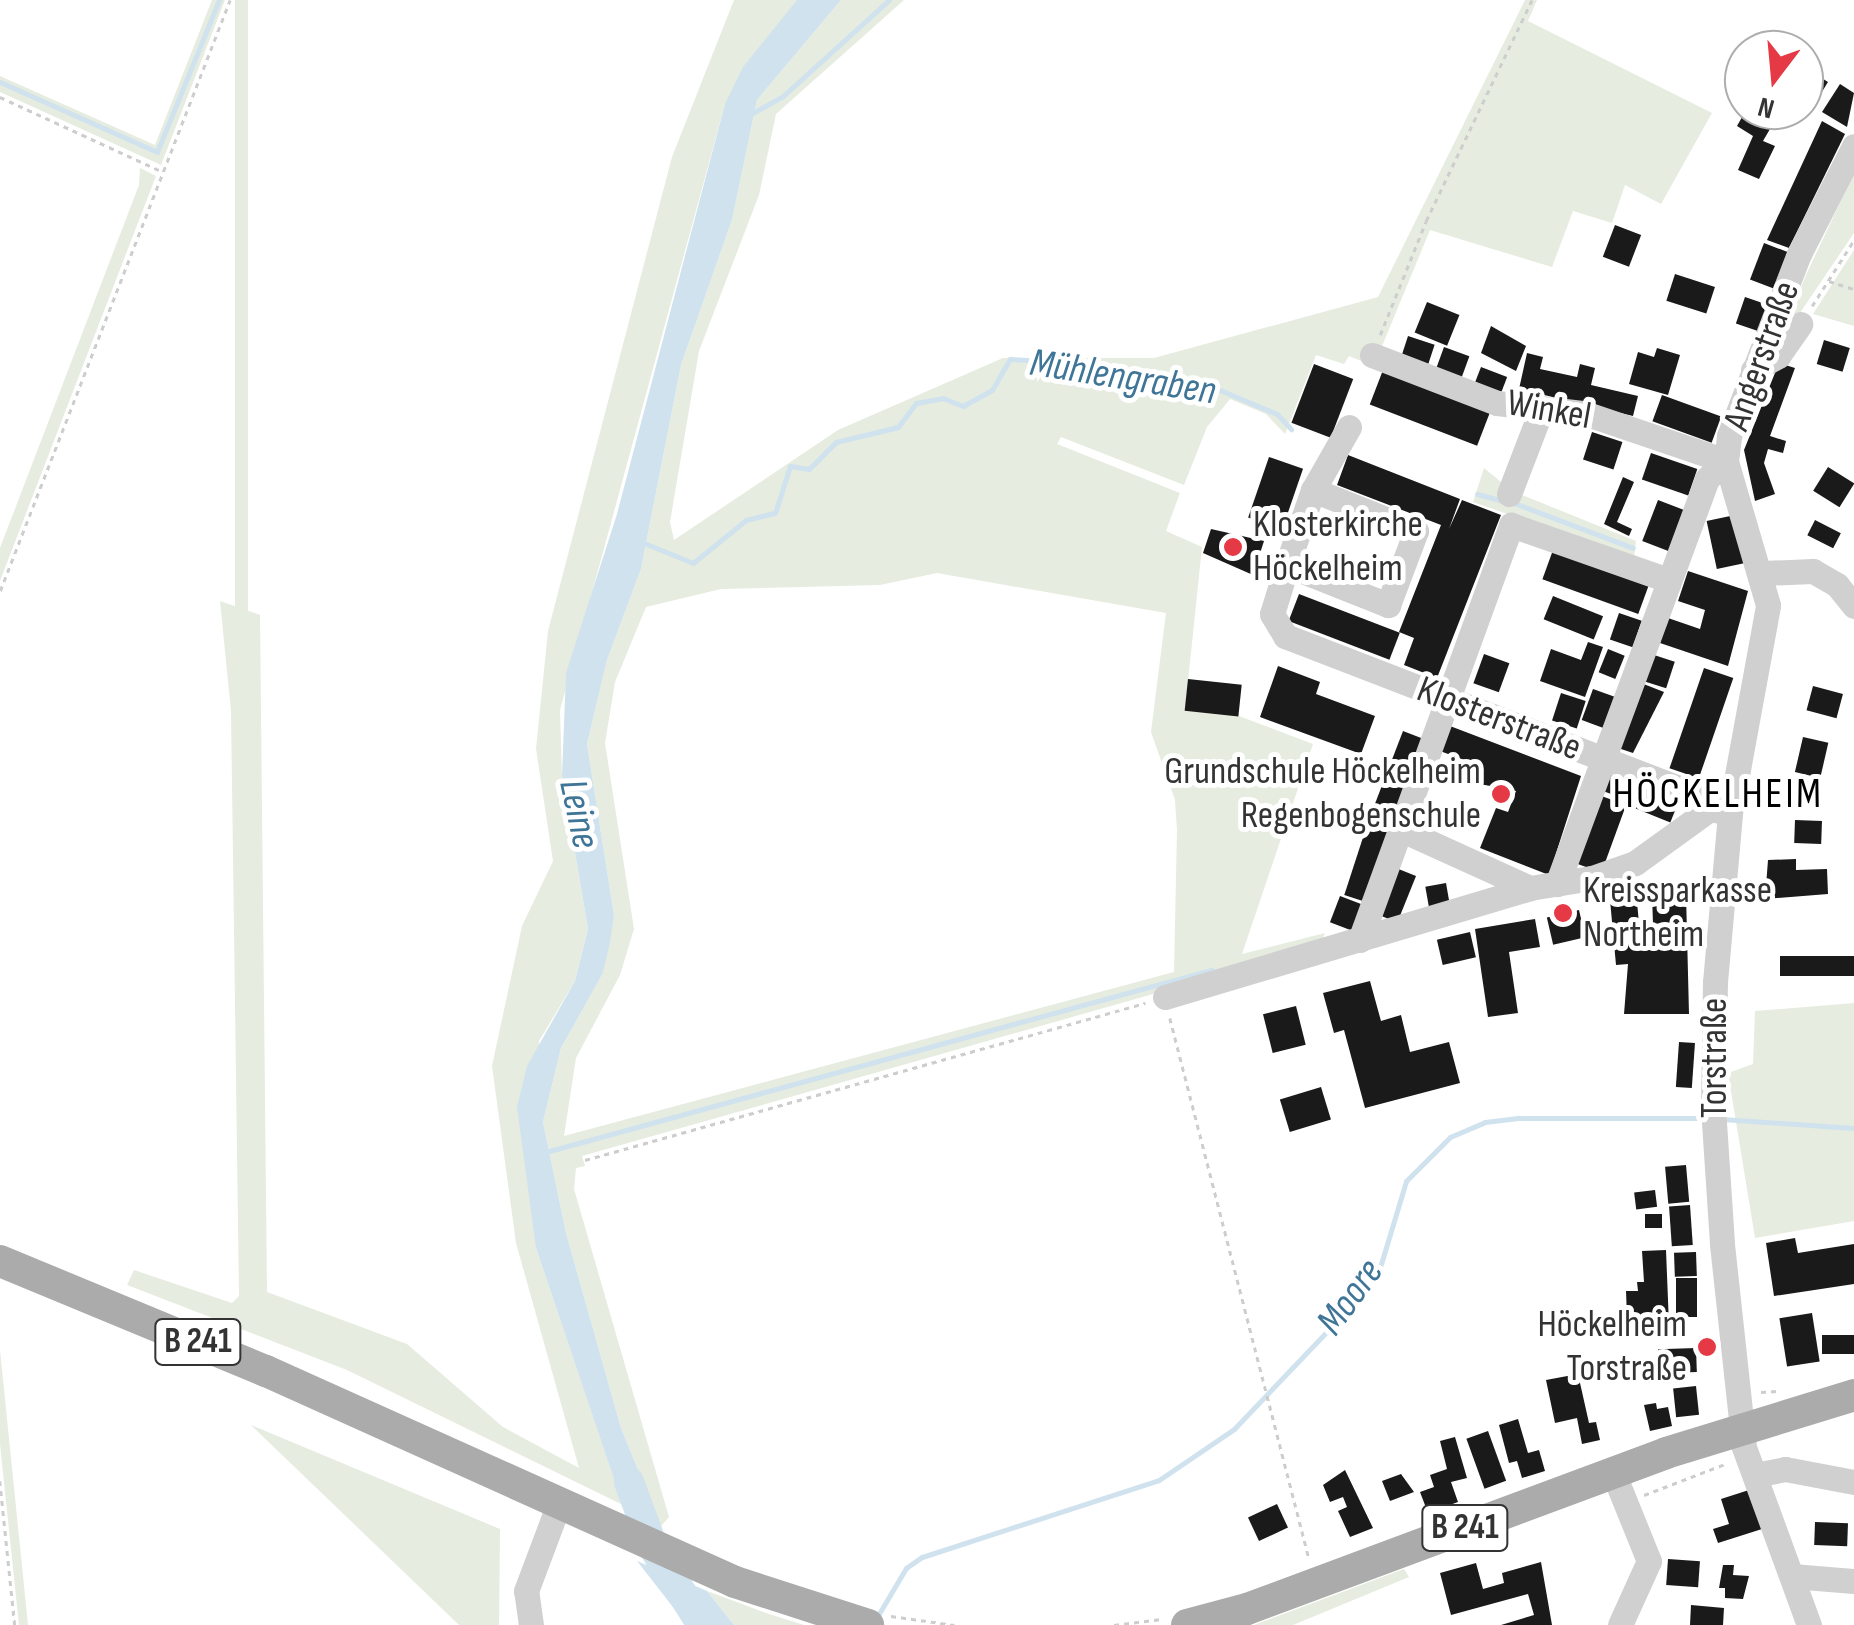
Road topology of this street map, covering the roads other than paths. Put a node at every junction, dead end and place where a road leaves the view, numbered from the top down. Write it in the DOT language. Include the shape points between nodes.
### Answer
graph roads {
  1 [pos="1854,146"];
  2 [pos="1800,324"];
  3 [pos="1372,355"];
  4 [pos="1753,370"];
  5 [pos="1542,408"];
  6 [pos="1349,427"];
  7 [pos="1726,461"];
  8 [pos="1314,490"];
  9 [pos="1509,494"];
  10 [pos="1287,566"];
  11 [pos="1763,573"];
  12 [pos="1668,580"];
  13 [pos="1854,606"];
  14 [pos="1448,699"];
  15 [pos="1602,758"];
  16 [pos="1720,811"];
  17 [pos="1400,829"];
  18 [pos="1556,884"];
  19 [pos="1530,888"];
  20 [pos="1360,940"];
  21 [pos="1165,997"];
  22 [pos="0,1262"];
  23 [pos="1854,1395"];
  24 [pos="1744,1426"];
  25 [pos="1613,1472"];
  26 [pos="1756,1475"];
  27 [pos="1854,1482"];
  28 [pos="560,1503"];
  29 [pos="1792,1576"];
  30 [pos="1854,1581"];
  31 [pos="856,1622"];
  32 [pos="531,1625"];
  33 [pos="1187,1625"];
  34 [pos="1620,1625"];
  35 [pos="1810,1625"];
  1 -- 4 [label="street, Angerstraße"];
  2 -- 4 [label="street" via="1778,356"];
  3 -- 5 [label="street, Winkel" via="1497,403"];
  4 -- 7 [label="street, Angerstraße"];
  5 -- 7 [label="street, Winkel" via="1642,430"];
  5 -- 9 [label="street"];
  6 -- 8 [label="street"];
  7 -- 11 [label="street, Angerstraße"];
  7 -- 12 [label="street" via="1707,479"];
  8 -- 10 [label="street"];
  8 -- 10 [label="street" via="1416,531 1388,605"];
  10 -- 14 [label="street, Klosterstraße" via="1272,614 1285,636"];
  11 -- 13 [label="street" via="1813,571"];
  11 -- 16 [label="street, Torstraße" via="1764,636"];
  12 -- 14 [label="street" via="1511,525"];
  12 -- 15 [label="street"];
  14 -- 15 [label="street, Klosterstraße"];
  14 -- 17 [label="street"];
  15 -- 16 [label="street, Klosterstraße" via="1690,792"];
  15 -- 18 [label="street"];
  16 -- 18 [label="street" via="1635,863"];
  16 -- 24 [label="street, Torstraße" via="1713,1108"];
  17 -- 19 [label="street"];
  17 -- 20 [label="street"];
  18 -- 19 [label="street"];
  19 -- 20 [label="street"];
  20 -- 21 [label="street"];
  22 -- 28 [label="main road, B 241"];
  23 -- 24 [label="main road, B 241"];
  24 -- 25 [label="main road, B 241"];
  24 -- 26 [label="street, Torstraße"];
  25 -- 33 [label="main road, B 241"];
  25 -- 34 [label="street" via="1649,1561"];
  26 -- 27 [label="street" via="1784,1469"];
  26 -- 29 [label="street, Torstraße"];
  28 -- 31 [label="main road, B 241" via="710,1571"];
  28 -- 32 [label="street" via="526,1591"];
  29 -- 30 [label="street"];
  29 -- 35 [label="street, Torstraße"];
}
